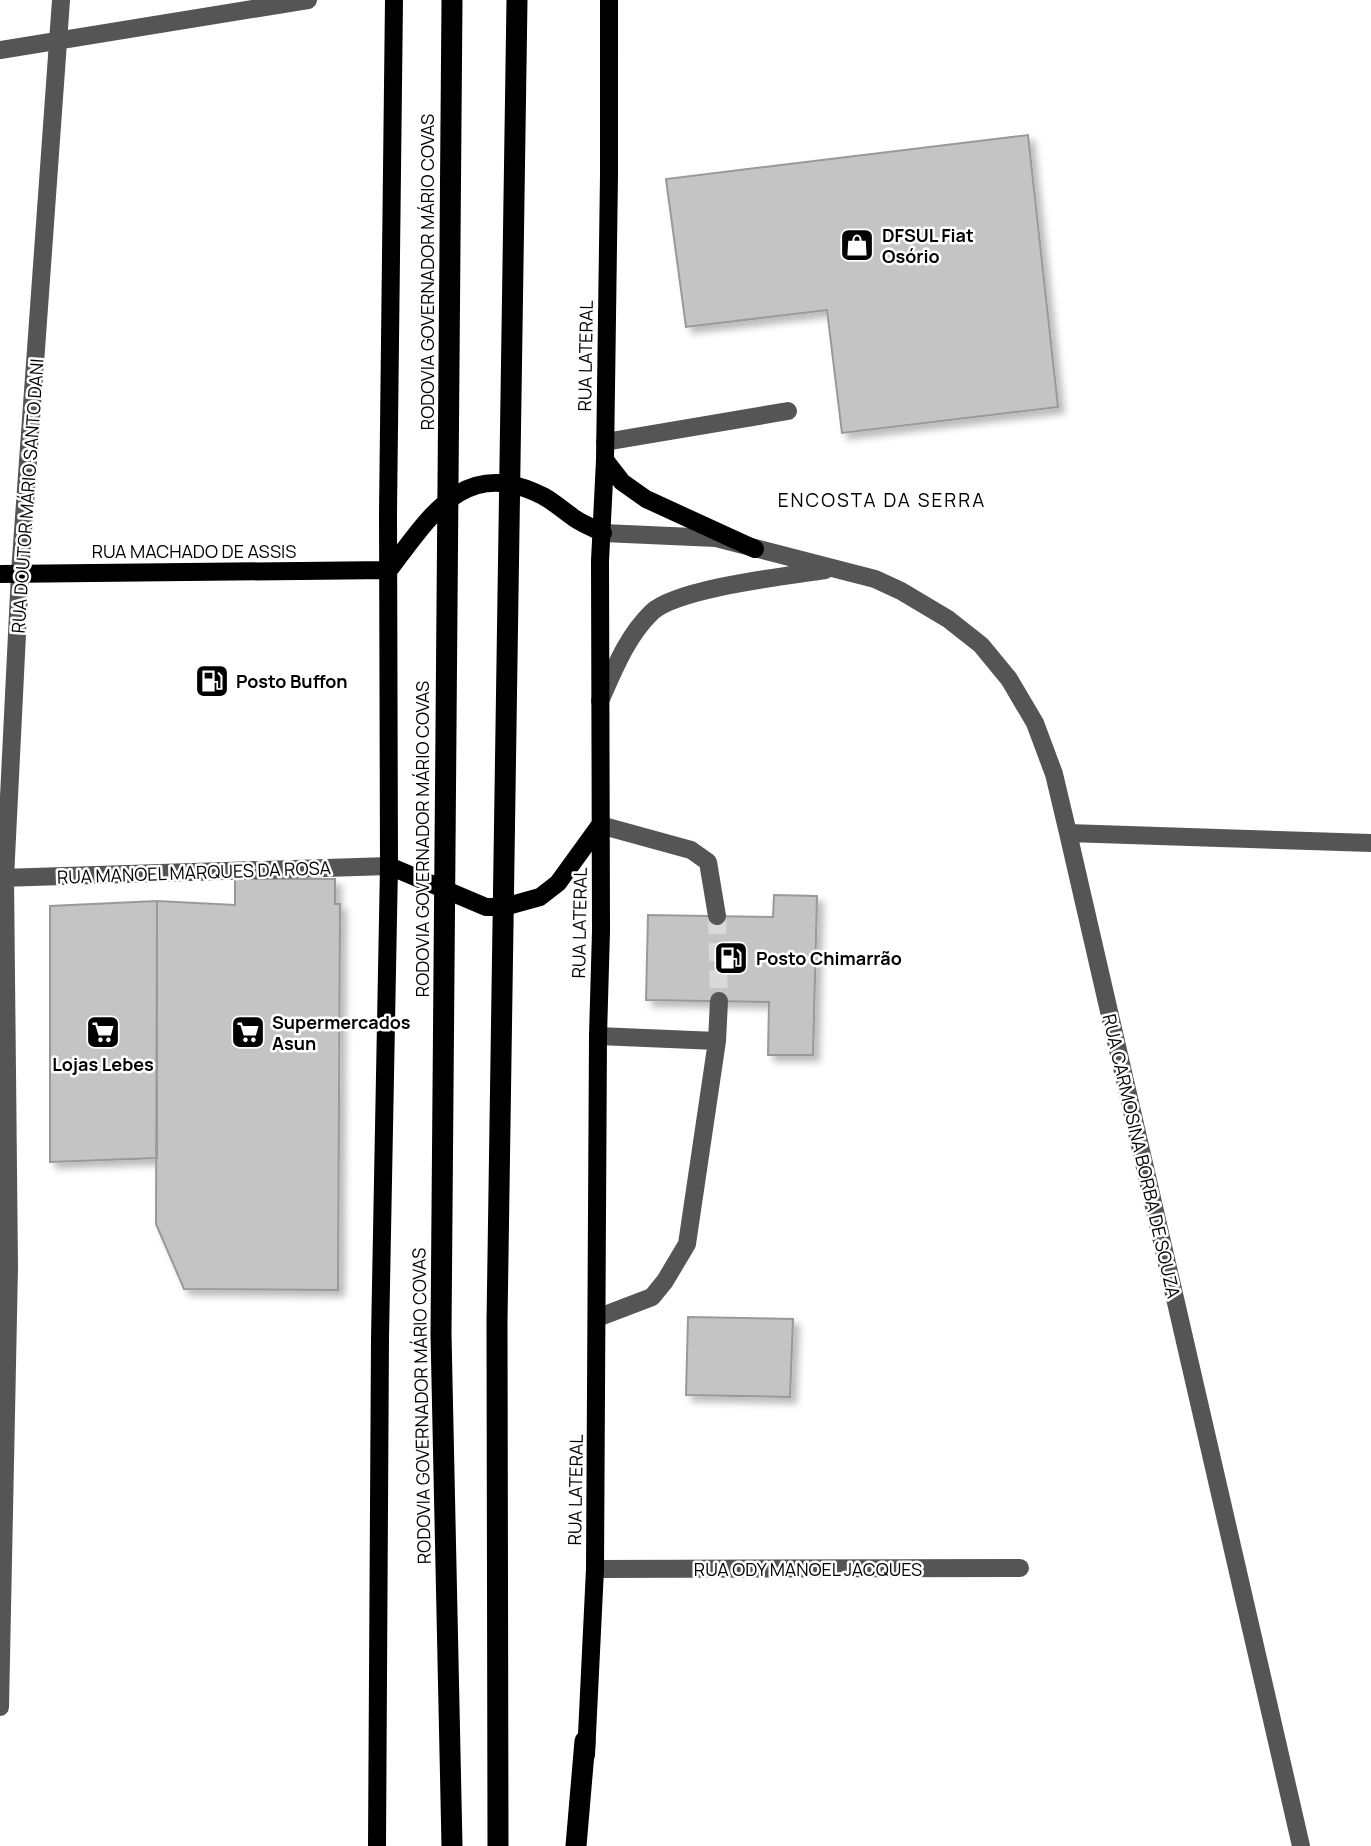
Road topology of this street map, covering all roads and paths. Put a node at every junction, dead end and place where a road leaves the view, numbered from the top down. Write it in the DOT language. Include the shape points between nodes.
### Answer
graph roads {
  1 [pos="61,0"];
  2 [pos="308,0"];
  3 [pos="394,0"];
  4 [pos="452,0"];
  5 [pos="517,0"];
  6 [pos="609,0"];
  7 [pos="58,42"];
  8 [pos="0,50"];
  9 [pos="788,411"];
  10 [pos="605,451"];
  11 [pos="603,533"];
  12 [pos="755,549"];
  13 [pos="835,568"];
  14 [pos="389,570"];
  15 [pos="20,573"];
  16 [pos="0,574"];
  17 [pos="600,701"];
  18 [pos="600,825"];
  19 [pos="1068,833"];
  20 [pos="1371,843"];
  21 [pos="389,866"];
  22 [pos="3,878"];
  23 [pos="717,916"];
  24 [pos="719,1001"];
  25 [pos="598,1036"];
  26 [pos="717,1041"];
  27 [pos="597,1318"];
  28 [pos="1020,1568"];
  29 [pos="595,1569"];
  30 [pos="0,1707"];
  31 [pos="586,1741"];
  32 [pos="377,1846"];
  33 [pos="452,1846"];
  34 [pos="498,1846"];
  35 [pos="576,1846"];
  36 [pos="587,1846"];
  37 [pos="1301,1846"];
  1 -- 7 [label="street, RUA DOUTOR MÁRIO SANTO DANI"];
  2 -- 7 [label="street"];
  3 -- 14 [label="main road"];
  4 -- 33 [label="highway, RODOVIA GOVERNADOR MÁRIO COVAS" via="441,1334"];
  5 -- 34 [label="highway" via="497,1322"];
  6 -- 10 [label="main road, RUA LATERAL"];
  7 -- 8 [label="street"];
  7 -- 15 [label="street, RUA DOUTOR MÁRIO SANTO DANI"];
  9 -- 10 [label="street"];
  10 -- 11 [label="main road, RUA LATERAL"];
  10 -- 12 [label="main road" via="622,482 646,499"];
  11 -- 12 [label="street, RUA CARMOSINA BORBA DE SOUZA" via="716,538"];
  11 -- 14 [label="main road" via="544,497 513,485 483,483 449,498"];
  11 -- 17 [label="main road, RUA LATERAL"];
  12 -- 13 [label="street, RUA CARMOSINA BORBA DE SOUZA"];
  13 -- 17 [label="street" via="737,584 684,597 653,611 625,647"];
  13 -- 19 [label="street, RUA CARMOSINA BORBA DE SOUZA" via="901,591 948,618 981,645 1009,679 1035,723 1054,774"];
  14 -- 15 [label="main road, RUA MACHADO DE ASSIS"];
  14 -- 21 [label="main road"];
  15 -- 16 [label="main road, RUA MACHADO DE ASSIS"];
  15 -- 22 [label="street, RUA DOUTOR MÁRIO SANTO DANI"];
  17 -- 18 [label="main road, RUA LATERAL"];
  18 -- 21 [label="main road" via="558,883 540,897 504,907 486,907"];
  18 -- 23 [label="street" via="691,850 708,862"];
  18 -- 25 [label="main road, RUA LATERAL"];
  19 -- 20 [label="street"];
  19 -- 37 [label="street, RUA CARMOSINA BORBA DE SOUZA"];
  21 -- 22 [label="street, RUA MANOEL MARQUES DA ROSA"];
  21 -- 32 [label="main road"];
  22 -- 30 [label="street, RUA DOUTOR MÁRIO SANTO DANI" via="9,1267"];
  24 -- 26 [label="street"];
  25 -- 26 [label="street"];
  25 -- 27 [label="main road, RUA LATERAL"];
  26 -- 27 [label="street" via="687,1244 652,1297"];
  27 -- 29 [label="main road, RUA LATERAL"];
  28 -- 29 [label="street, RUA ODY MANOEL JACQUES"];
  29 -- 31 [label="main road, RUA LATERAL"];
  31 -- 35 [label="highway"];
  31 -- 36 [label="main road, RUA LATERAL"];
}
